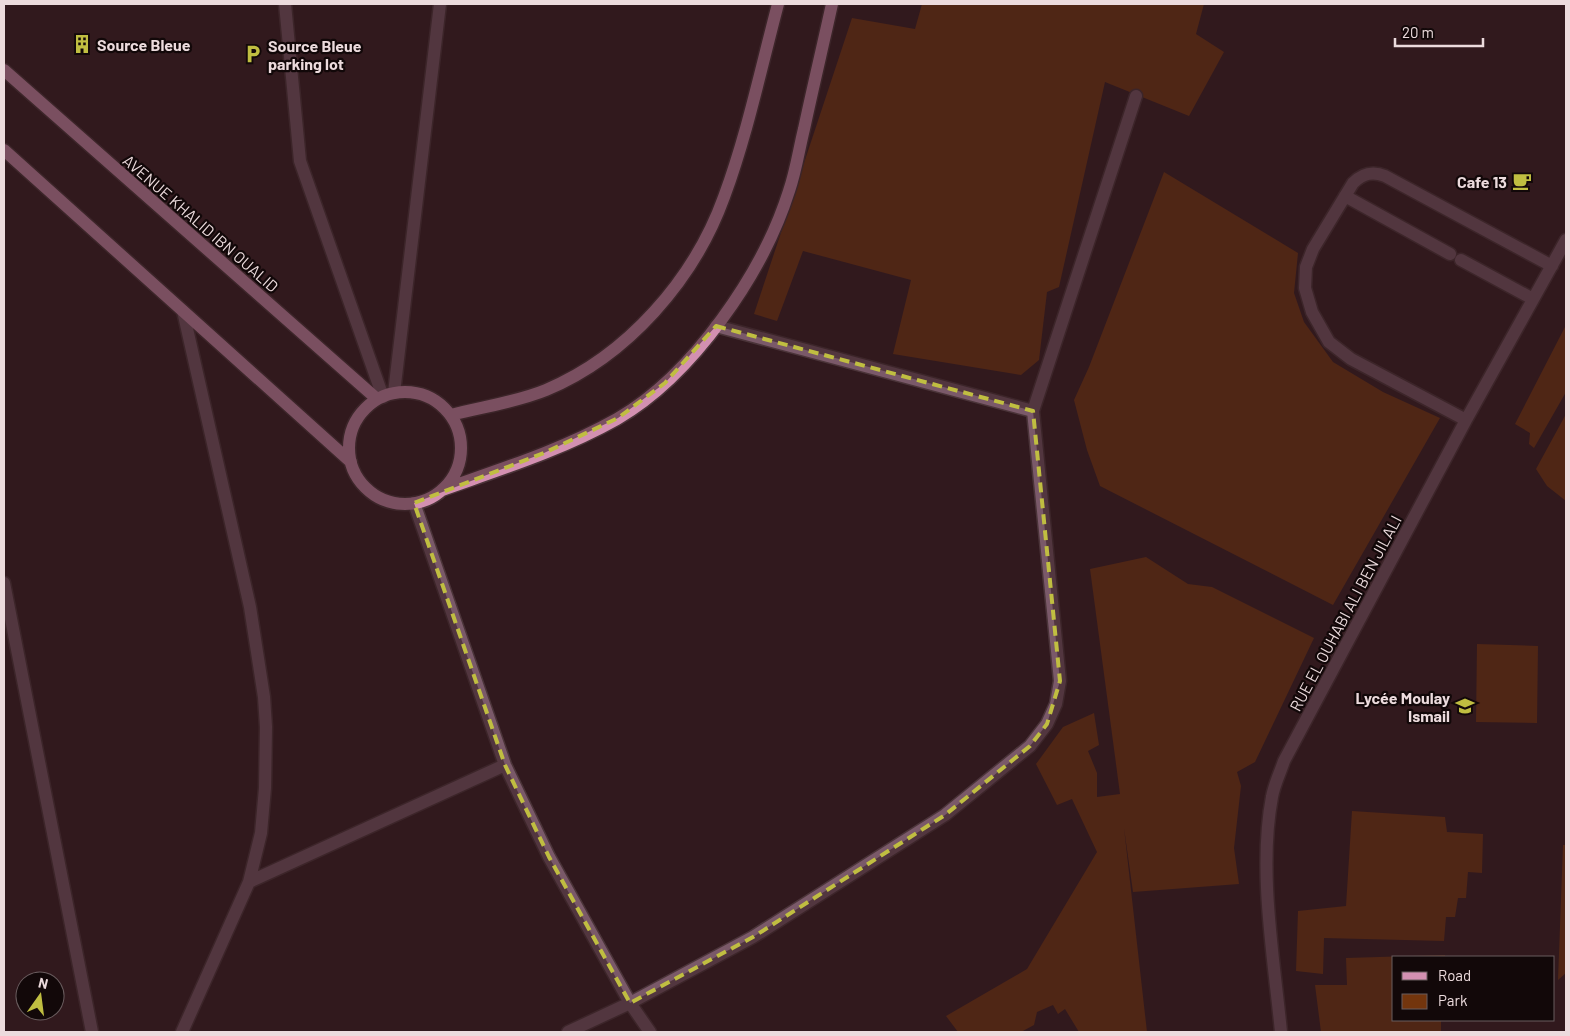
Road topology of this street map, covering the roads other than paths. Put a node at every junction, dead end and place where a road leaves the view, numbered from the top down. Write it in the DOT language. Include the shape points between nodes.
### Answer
graph roads {
  1 [pos="285,4"];
  2 [pos="440,4"];
  3 [pos="778,4"];
  4 [pos="832,4"];
  5 [pos="4,70"];
  6 [pos="1136,96"];
  7 [pos="4,150"];
  8 [pos="1345,196"];
  9 [pos="1566,240"];
  10 [pos="1552,266"];
  11 [pos="1534,299"];
  12 [pos="183,311"];
  13 [pos="716,326"];
  14 [pos="384,396"];
  15 [pos="1034,411"];
  16 [pos="451,416"];
  17 [pos="1466,420"];
  18 [pos="351,462"];
  19 [pos="442,490"];
  20 [pos="414,503"];
  21 [pos="4,583"];
  22 [pos="505,765"];
  23 [pos="249,882"];
  24 [pos="630,1003"];
  25 [pos="92,1032"];
  26 [pos="182,1032"];
  27 [pos="568,1032"];
  28 [pos="650,1032"];
  29 [pos="1281,1032"];
  1 -- 14 [label="street" via="300,160"];
  2 -- 14 [label="street"];
  3 -- 16 [label="main road" via="724,198 703,243 676,285 635,331 593,366 546,390"];
  4 -- 13 [label="main road" via="790,191 773,233 742,291"];
  5 -- 14 [label="main road, AVENUE KHALID IBN OUALID"];
  6 -- 15 [label="street"];
  7 -- 12 [label="main road"];
  8 -- 10 [label="street" via="1359,177 1379,173"];
  8 -- 11 [label="street"];
  8 -- 17 [label="street" via="1306,267 1305,288 1312,312 1329,342 1351,359"];
  9 -- 10 [label="street, RUE EL OUHABI ALI BEN JILALI"];
  10 -- 11 [label="street, RUE EL OUHABI ALI BEN JILALI"];
  11 -- 17 [label="street, RUE EL OUHABI ALI BEN JILALI"];
  12 -- 18 [label="main road"];
  12 -- 23 [label="street" via="250,607 264,697 265,788 261,833"];
  13 -- 15 [label="street"];
  13 -- 19 [label="main road" via="665,383 618,418 544,453"];
  14 -- 16 [label="main road" via="417,393 442,405"];
  14 -- 18 [label="main road" via="365,408 354,427 349,448"];
  15 -- 24 [label="street" via="1060,681 1056,704 1047,724 1030,746 945,815 752,937"];
  16 -- 19 [label="main road" via="459,430 461,454 453,477"];
  17 -- 29 [label="street, RUE EL OUHABI ALI BEN JILALI" via="1284,761 1272,796 1268,896"];
  18 -- 20 [label="main road" via="356,475 375,494 388,501"];
  19 -- 20 [label="main road"];
  20 -- 22 [label="street"];
  21 -- 25 [label="street"];
  22 -- 23 [label="street"];
  22 -- 24 [label="street" via="549,857"];
  23 -- 26 [label="street"];
  24 -- 27 [label="street"];
  24 -- 28 [label="street"];
}
